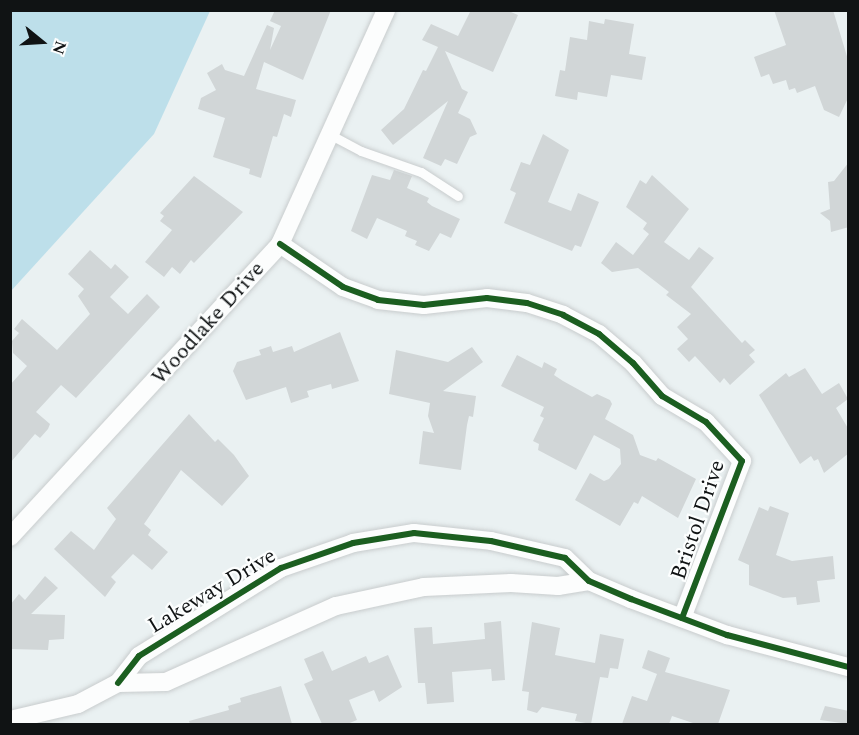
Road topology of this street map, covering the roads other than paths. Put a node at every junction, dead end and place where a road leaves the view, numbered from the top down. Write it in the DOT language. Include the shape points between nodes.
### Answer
graph roads {
  1 [pos="386,10"];
  2 [pos="329,135"];
  3 [pos="458,196"];
  4 [pos="280,244"];
  5 [pos="10,537"];
  6 [pos="589,581"];
  7 [pos="682,618"];
  8 [pos="849,667"];
  9 [pos="118,683"];
  10 [pos="10,720"];
  1 -- 2 [label="street, Woodlake Drive"];
  2 -- 3 [label="lane" via="421,172"];
  2 -- 4 [label="street, Woodlake Drive"];
  4 -- 5 [label="street, Woodlake Drive"];
  4 -- 7 [label="street, Bristol Drive" via="343,287 378,300 424,305 487,297 527,303 563,315 599,334 633,363 662,396 706,422 742,461"];
  6 -- 7 [label="street, Lakeway Drive"];
  6 -- 9 [label="street, Lakeway Drive" via="558,586 511,583 424,587 336,606 166,682"];
  6 -- 9 [label="street, Lakeway Drive" via="565,558 491,541 414,533 353,543 281,568 139,656"];
  7 -- 8 [label="street, Lakeway Drive" via="727,635"];
  9 -- 10 [label="street, Lakeway Drive" via="78,704"];
}
